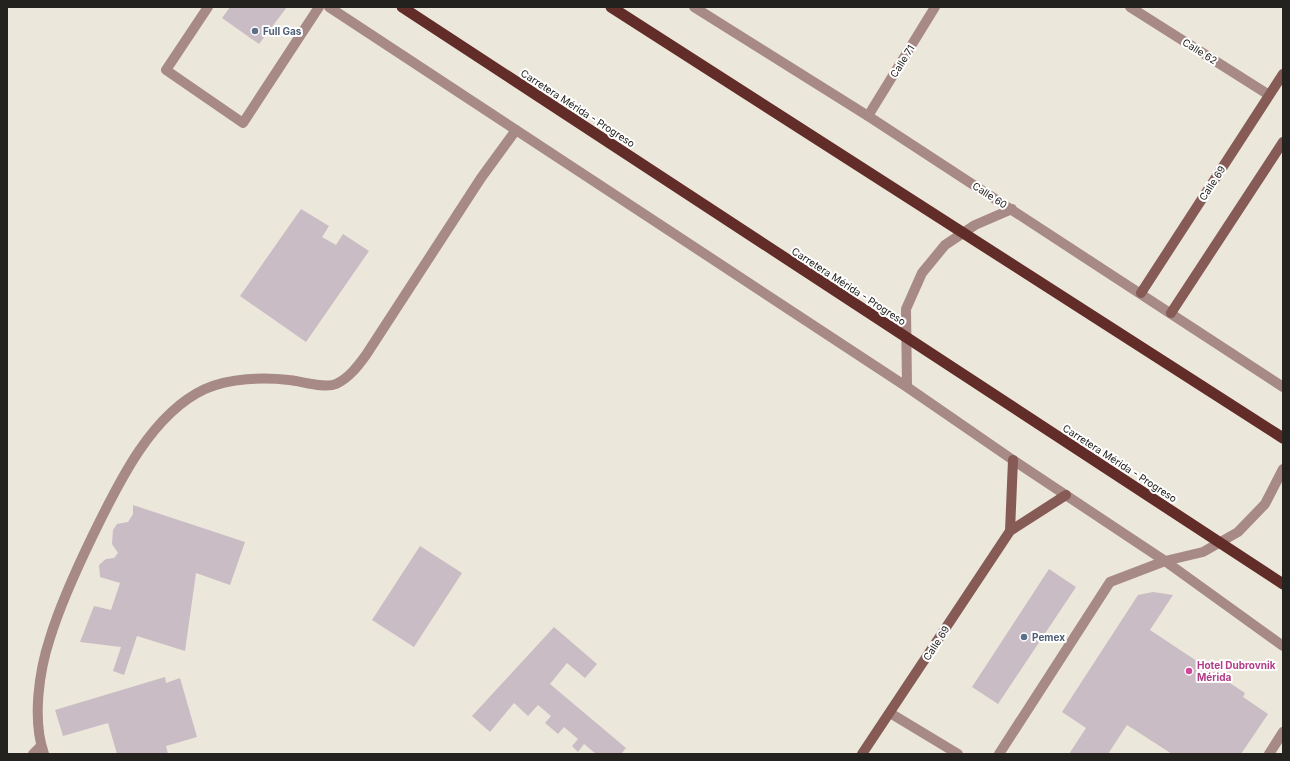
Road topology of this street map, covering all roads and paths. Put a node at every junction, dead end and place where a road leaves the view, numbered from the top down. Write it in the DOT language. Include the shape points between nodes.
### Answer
graph roads {
  1 [pos="208,7"];
  2 [pos="319,7"];
  3 [pos="329,7"];
  4 [pos="402,7"];
  5 [pos="611,7"];
  6 [pos="694,7"];
  7 [pos="935,7"];
  8 [pos="1130,7"];
  9 [pos="1283,74"];
  10 [pos="1270,95"];
  11 [pos="868,116"];
  12 [pos="516,130"];
  13 [pos="1283,142"];
  14 [pos="1012,209"];
  15 [pos="1141,293"];
  16 [pos="1171,313"];
  17 [pos="907,387"];
  18 [pos="1283,387"];
  19 [pos="1283,438"];
  20 [pos="1013,460"];
  21 [pos="1283,469"];
  22 [pos="1066,495"];
  23 [pos="1010,532"];
  24 [pos="1165,561"];
  25 [pos="1283,584"];
  26 [pos="1283,646"];
  27 [pos="890,713"];
  28 [pos="1283,732"];
  29 [pos="42,750"];
  30 [pos="33,754"];
  31 [pos="862,754"];
  32 [pos="958,754"];
  33 [pos="999,754"];
  34 [pos="1269,754"];
  1 -- 2 [label="street" via="166,70 243,124"];
  3 -- 12 [label="street"];
  4 -- 25 [label="highway, Carretera Mérida - Progreso, bridge"];
  5 -- 19 [label="highway, bridge"];
  6 -- 11 [label="street, Calle 60"];
  7 -- 11 [label="street, Calle 71"];
  8 -- 10 [label="street, Calle 62"];
  9 -- 10 [label="main road, Calle 69"];
  10 -- 15 [label="main road, Calle 69"];
  11 -- 14 [label="street, Calle 60"];
  12 -- 17 [label="street"];
  12 -- 29 [label="street" via="481,178 366,355 345,379 335,385 324,386 287,380 242,380 206,389 183,403 144,443 113,495 83,555 49,638 38,705"];
  13 -- 16 [label="main road"];
  14 -- 15 [label="street, Calle 60"];
  14 -- 17 [label="street" via="975,225 945,245 922,273 906,309"];
  15 -- 16 [label="street, Calle 60"];
  16 -- 18 [label="street, Calle 60"];
  17 -- 20 [label="street"];
  20 -- 22 [label="street"];
  20 -- 23 [label="main road"];
  21 -- 24 [label="street" via="1265,504 1238,532 1203,552"];
  22 -- 23 [label="main road, Calle 69"];
  22 -- 24 [label="street"];
  23 -- 27 [label="main road, Calle 69"];
  24 -- 26 [label="street"];
  24 -- 33 [label="street" via="1110,582"];
  27 -- 31 [label="main road, Calle 69"];
  27 -- 32 [label="street"];
  28 -- 34 [label="street"];
  29 -- 30 [label="street"];
}
